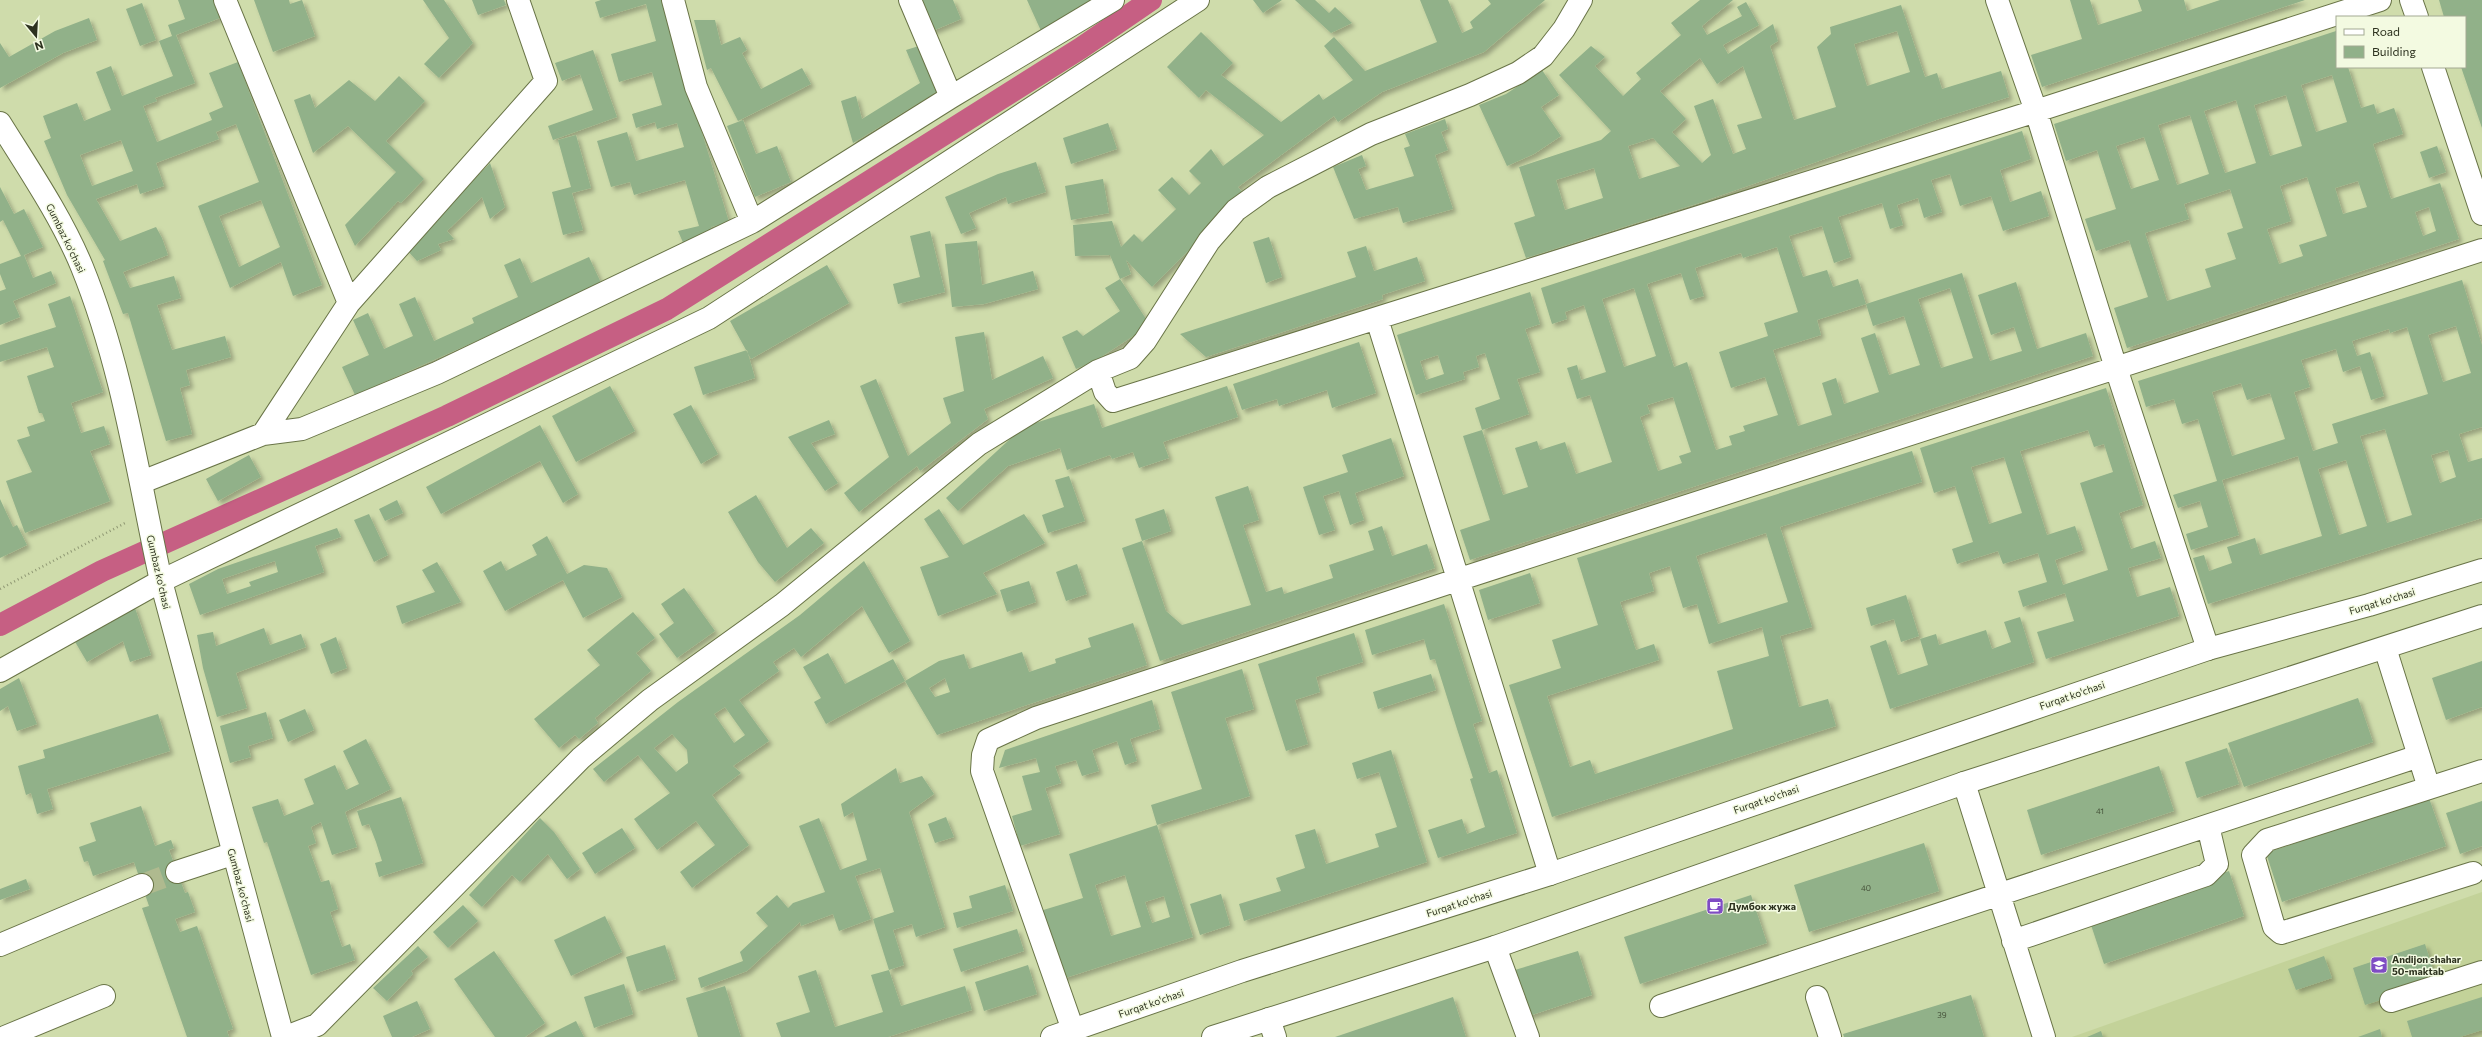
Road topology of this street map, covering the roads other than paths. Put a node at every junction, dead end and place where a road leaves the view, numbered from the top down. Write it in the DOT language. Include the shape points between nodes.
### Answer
graph roads {
  1 [pos="225,0"];
  2 [pos="518,0"];
  3 [pos="673,0"];
  4 [pos="910,0"];
  5 [pos="1113,0"];
  6 [pos="1198,0"];
  7 [pos="1581,0"];
  8 [pos="1997,0"];
  9 [pos="2380,0"];
  10 [pos="2411,0"];
  11 [pos="2417,16"];
  12 [pos="2434,68"];
  13 [pos="951,97"];
  14 [pos="2036,111"];
  15 [pos="0,123"];
  16 [pos="2482,214"];
  17 [pos="752,222"];
  18 [pos="2482,250"];
  19 [pos="349,303"];
  20 [pos="1377,319"];
  21 [pos="2116,368"];
  22 [pos="1098,371"];
  23 [pos="263,434"];
  24 [pos="142,482"];
  25 [pos="2482,570"];
  26 [pos="1457,580"];
  27 [pos="161,581"];
  28 [pos="2482,616"];
  29 [pos="2385,648"];
  30 [pos="2208,649"];
  31 [pos="0,671"];
  32 [pos="2419,756"];
  33 [pos="2482,771"];
  34 [pos="1964,783"];
  35 [pos="2428,788"];
  36 [pos="2208,826"];
  37 [pos="232,854"];
  38 [pos="177,872"];
  39 [pos="2474,873"];
  40 [pos="1550,874"];
  41 [pos="142,885"];
  42 [pos="1998,895"];
  43 [pos="2013,941"];
  44 [pos="0,945"];
  45 [pos="1495,947"];
  46 [pos="2482,972"];
  47 [pos="104,996"];
  48 [pos="1817,998"];
  49 [pos="2391,1001"];
  50 [pos="1661,1006"];
  51 [pos="1272,1028"];
  52 [pos="1074,1033"];
  53 [pos="5,1037"];
  54 [pos="282,1037"];
  55 [pos="286,1037"];
  56 [pos="1052,1037"];
  57 [pos="1213,1037"];
  58 [pos="1528,1037"];
  59 [pos="1830,1037"];
  60 [pos="2044,1037"];
  1 -- 19 [label="street"];
  2 -- 19 [label="street" via="546,81"];
  3 -- 17 [label="street" via="696,86"];
  4 -- 13 [label="street"];
  5 -- 13 [label="street"];
  6 -- 27 [label="street" via="709,318"];
  7 -- 22 [label="street" via="1564,29 1543,56 1518,73 1371,134 1268,187 1236,210 1209,241 1145,341 1130,358"];
  8 -- 14 [label="street"];
  9 -- 14 [label="street"];
  10 -- 11 [label="street"];
  12 -- 16 [label="street"];
  13 -- 17 [label="street"];
  14 -- 20 [label="street"];
  14 -- 21 [label="street"];
  15 -- 24 [label="street, Gumbaz ko'chasi" via="45,197 82,267 114,361"];
  17 -- 23 [label="street" via="437,373 302,428"];
  18 -- 21 [label="street"];
  19 -- 23 [label="street"];
  20 -- 22 [label="street" via="1113,401 1105,392"];
  20 -- 26 [label="street"];
  21 -- 26 [label="street"];
  21 -- 30 [label="street"];
  22 -- 55 [label="street" via="979,444 782,605 650,700 581,758 317,1025"];
  23 -- 24 [label="street"];
  24 -- 27 [label="street, Gumbaz ko'chasi"];
  25 -- 30 [label="street, Furqat ko'chasi" via="2369,605"];
  26 -- 40 [label="street"];
  26 -- 52 [label="street" via="1036,718 988,740 983,755 982,771"];
  27 -- 31 [label="street"];
  27 -- 37 [label="street, Gumbaz ko'chasi"];
  28 -- 29 [label="street"];
  29 -- 32 [label="street"];
  29 -- 34 [label="street"];
  30 -- 40 [label="street, Furqat ko'chasi"];
  32 -- 35 [label="street"];
  32 -- 36 [label="street"];
  33 -- 35 [label="street"];
  34 -- 42 [label="street"];
  34 -- 45 [label="street"];
  35 -- 39 [label="street" via="2267,840 2253,855 2274,927 2280,933"];
  36 -- 42 [label="street"];
  36 -- 43 [label="street" via="2217,864 2206,875"];
  37 -- 38 [label="street"];
  37 -- 54 [label="street, Gumbaz ko'chasi"];
  40 -- 52 [label="street, Furqat ko'chasi" via="1242,971"];
  41 -- 44 [label="street"];
  42 -- 43 [label="street"];
  42 -- 50 [label="street"];
  43 -- 60 [label="street"];
  45 -- 51 [label="street"];
  45 -- 58 [label="street"];
  46 -- 49 [label="street"];
  47 -- 53 [label="street"];
  48 -- 59 [label="street"];
  51 -- 57 [label="street"];
  52 -- 56 [label="street, Furqat ko'chasi"];
}
